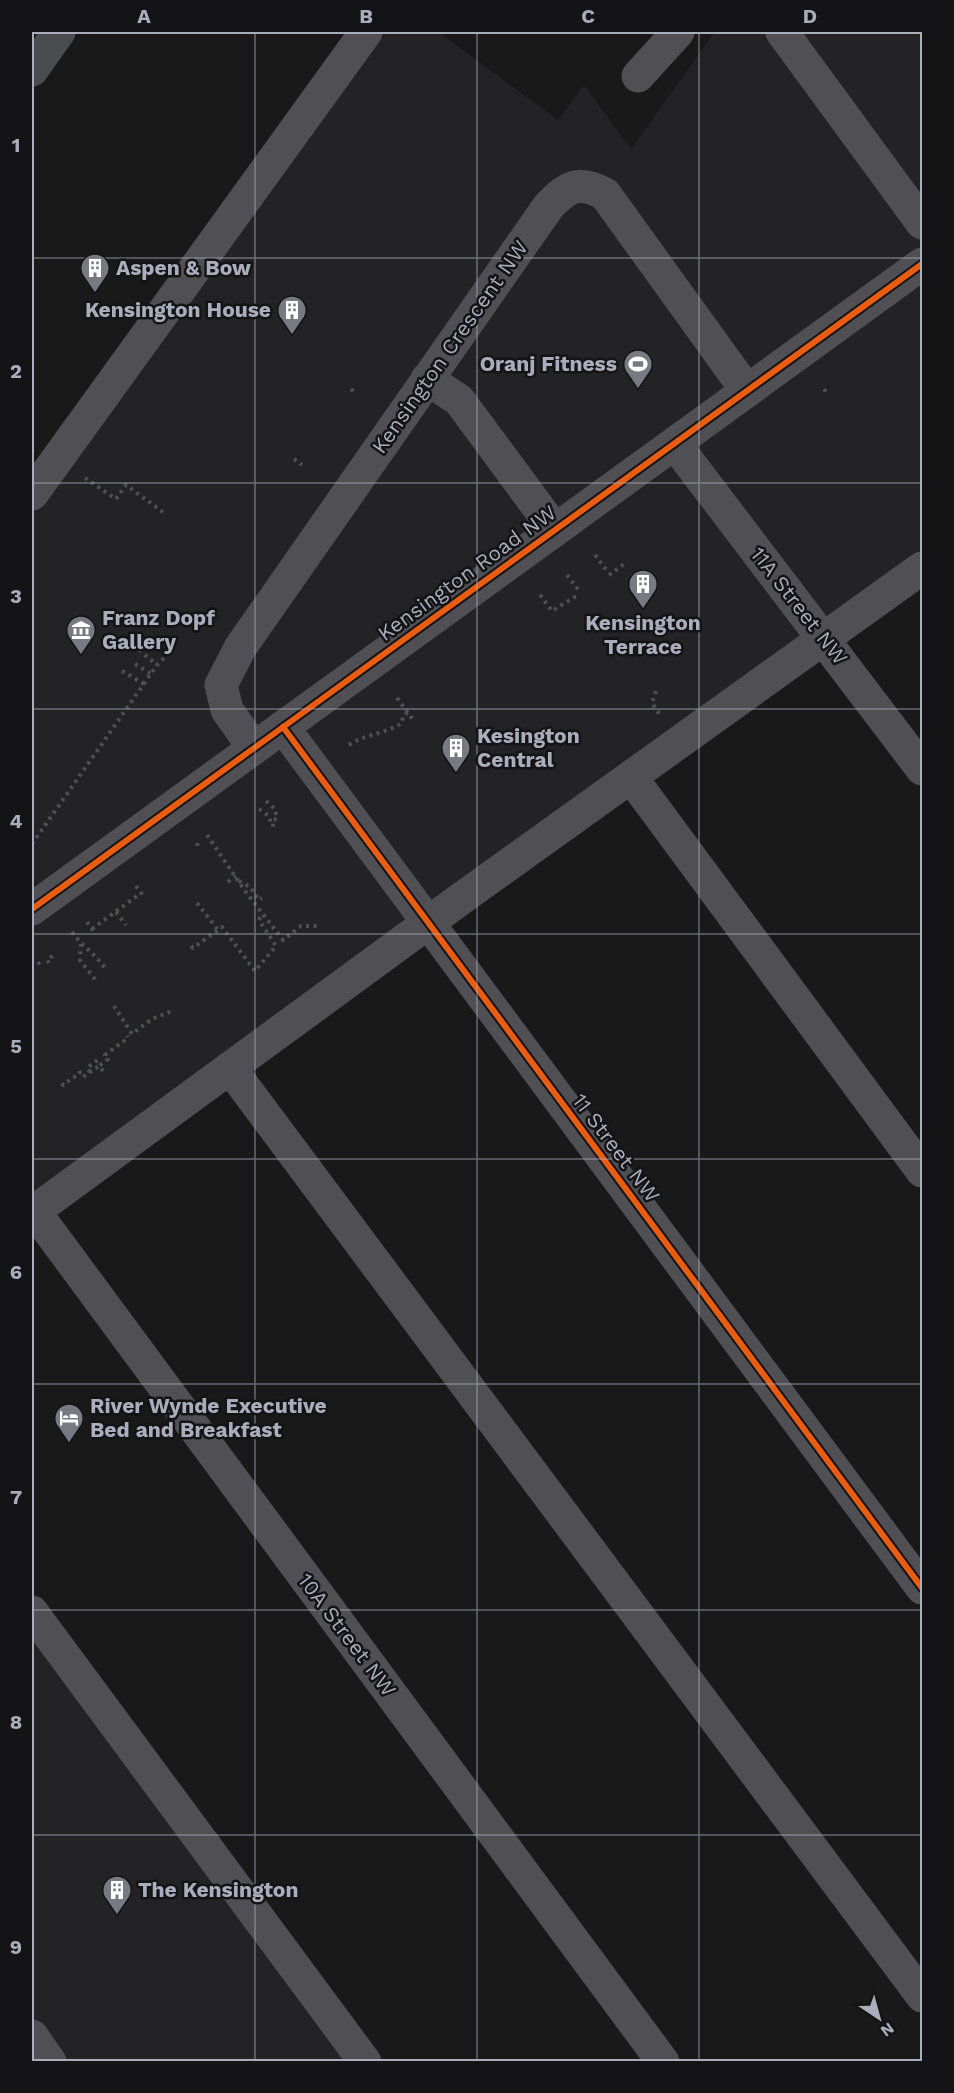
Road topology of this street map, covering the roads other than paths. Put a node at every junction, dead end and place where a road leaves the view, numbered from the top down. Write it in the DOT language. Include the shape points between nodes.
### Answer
graph roads {
  1 [pos="59,32"];
  2 [pos="366,32"];
  3 [pos="678,32"];
  4 [pos="782,32"];
  5 [pos="32,70"];
  6 [pos="638,76"];
  7 [pos="922,224"];
  8 [pos="922,264"];
  9 [pos="428,379"];
  10 [pos="747,391"];
  11 [pos="675,444"];
  12 [pos="32,494"];
  13 [pos="555,530"];
  14 [pos="922,568"];
  15 [pos="824,638"];
  16 [pos="283,727"];
  17 [pos="254,748"];
  18 [pos="922,769"];
  19 [pos="631,777"];
  20 [pos="32,909"];
  21 [pos="428,923"];
  22 [pos="230,1068"];
  23 [pos="922,1171"];
  24 [pos="32,1211"];
  25 [pos="922,1588"];
  26 [pos="32,1612"];
  27 [pos="922,1996"];
  28 [pos="32,2036"];
  29 [pos="50,2061"];
  30 [pos="365,2061"];
  31 [pos="663,2061"];
  1 -- 5 [label="main road"];
  2 -- 12 [label="street"];
  3 -- 6 [label="street"];
  4 -- 7 [label="street"];
  8 -- 10 [label="street, Kensington Road NW"];
  9 -- 10 [label="street, Kensington Crescent NW" via="548,207 560,193 574,186 589,186 605,194"];
  9 -- 13 [label="street" via="459,400"];
  9 -- 17 [label="street, Kensington Crescent NW" via="240,648 222,685 227,710"];
  10 -- 11 [label="street, Kensington Road NW"];
  11 -- 13 [label="street, Kensington Road NW"];
  11 -- 15 [label="street, 11A Street NW"];
  13 -- 16 [label="street, Kensington Road NW"];
  14 -- 15 [label="street"];
  15 -- 18 [label="street, 11A Street NW"];
  15 -- 19 [label="street"];
  16 -- 17 [label="street, Kensington Road NW"];
  16 -- 21 [label="street, 11 Street NW"];
  17 -- 20 [label="street, Kensington Road NW"];
  19 -- 21 [label="street"];
  19 -- 23 [label="street"];
  21 -- 22 [label="street"];
  21 -- 25 [label="street, 11 Street NW"];
  22 -- 24 [label="street"];
  22 -- 27 [label="street"];
  24 -- 31 [label="street, 10A Street NW"];
  26 -- 30 [label="street"];
  28 -- 29 [label="street"];
}
